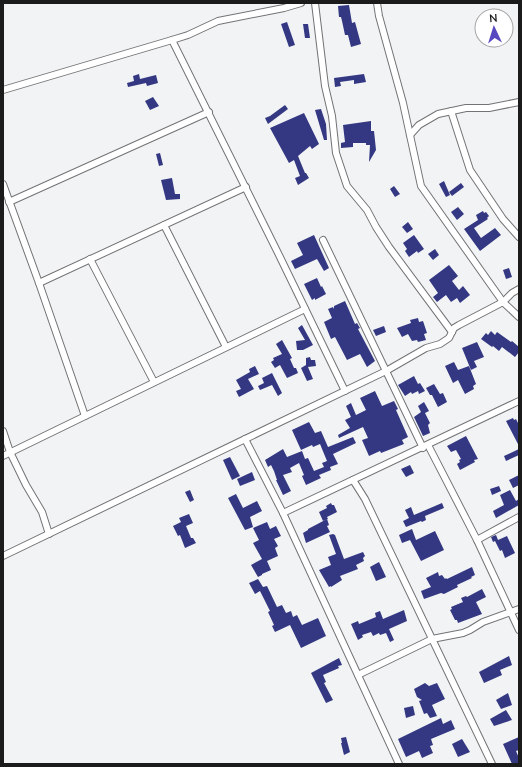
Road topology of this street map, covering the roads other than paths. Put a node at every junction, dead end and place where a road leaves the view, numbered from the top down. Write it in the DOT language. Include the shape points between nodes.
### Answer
graph roads {
  1 [pos="301,3"];
  2 [pos="315,3"];
  3 [pos="377,3"];
  4 [pos="172,40"];
  5 [pos="3,90"];
  6 [pos="519,102"];
  7 [pos="451,111"];
  8 [pos="209,112"];
  9 [pos="410,135"];
  10 [pos="3,184"];
  11 [pos="246,188"];
  12 [pos="9,202"];
  13 [pos="164,225"];
  14 [pos="519,237"];
  15 [pos="323,240"];
  16 [pos="90,259"];
  17 [pos="39,283"];
  18 [pos="519,289"];
  19 [pos="503,302"];
  20 [pos="305,309"];
  21 [pos="519,317"];
  22 [pos="452,332"];
  23 [pos="226,347"];
  24 [pos="386,370"];
  25 [pos="154,382"];
  26 [pos="345,390"];
  27 [pos="519,401"];
  28 [pos="85,416"];
  29 [pos="3,431"];
  30 [pos="245,439"];
  31 [pos="426,446"];
  32 [pos="10,452"];
  33 [pos="3,456"];
  34 [pos="353,480"];
  35 [pos="283,513"];
  36 [pos="519,517"];
  37 [pos="49,534"];
  38 [pos="477,540"];
  39 [pos="3,556"];
  40 [pos="519,609"];
  41 [pos="510,613"];
  42 [pos="519,630"];
  43 [pos="432,639"];
  44 [pos="358,675"];
  45 [pos="399,764"];
  46 [pos="492,764"];
  1 -- 4 [label="street" via="218,21"];
  2 -- 22 [label="street" via="336,153 347,186 367,210 389,247"];
  3 -- 9 [label="street"];
  4 -- 5 [label="street"];
  4 -- 8 [label="street"];
  6 -- 7 [label="street" via="489,108"];
  7 -- 9 [label="street" via="423,122"];
  7 -- 14 [label="street" via="470,170 503,219"];
  8 -- 11 [label="street"];
  8 -- 12 [label="street"];
  9 -- 19 [label="street" via="421,186"];
  10 -- 12 [label="street"];
  11 -- 13 [label="street"];
  11 -- 20 [label="street"];
  12 -- 17 [label="street"];
  13 -- 16 [label="street"];
  13 -- 23 [label="street"];
  15 -- 24 [label="street"];
  16 -- 17 [label="street"];
  16 -- 25 [label="street"];
  17 -- 28 [label="street"];
  18 -- 19 [label="street" via="512,292"];
  19 -- 21 [label="street"];
  19 -- 22 [label="street" via="464,321"];
  20 -- 23 [label="street"];
  20 -- 26 [label="street"];
  22 -- 24 [label="street" via="449,338 440,344 426,348"];
  23 -- 25 [label="street"];
  24 -- 26 [label="street"];
  24 -- 31 [label="street"];
  25 -- 28 [label="street"];
  26 -- 30 [label="street"];
  27 -- 31 [label="street"];
  28 -- 32 [label="street"];
  29 -- 32 [label="street"];
  30 -- 35 [label="street"];
  30 -- 37 [label="street"];
  31 -- 34 [label="street"];
  31 -- 38 [label="street"];
  32 -- 33 [label="street"];
  32 -- 37 [label="street" via="42,512"];
  34 -- 35 [label="street"];
  34 -- 43 [label="street" via="366,499"];
  35 -- 44 [label="street"];
  36 -- 38 [label="street"];
  37 -- 39 [label="street"];
  38 -- 41 [label="street"];
  40 -- 41 [label="street"];
  41 -- 42 [label="street"];
  41 -- 43 [label="street" via="483,622 463,633"];
  43 -- 44 [label="street"];
  43 -- 46 [label="street"];
  44 -- 45 [label="street"];
}
